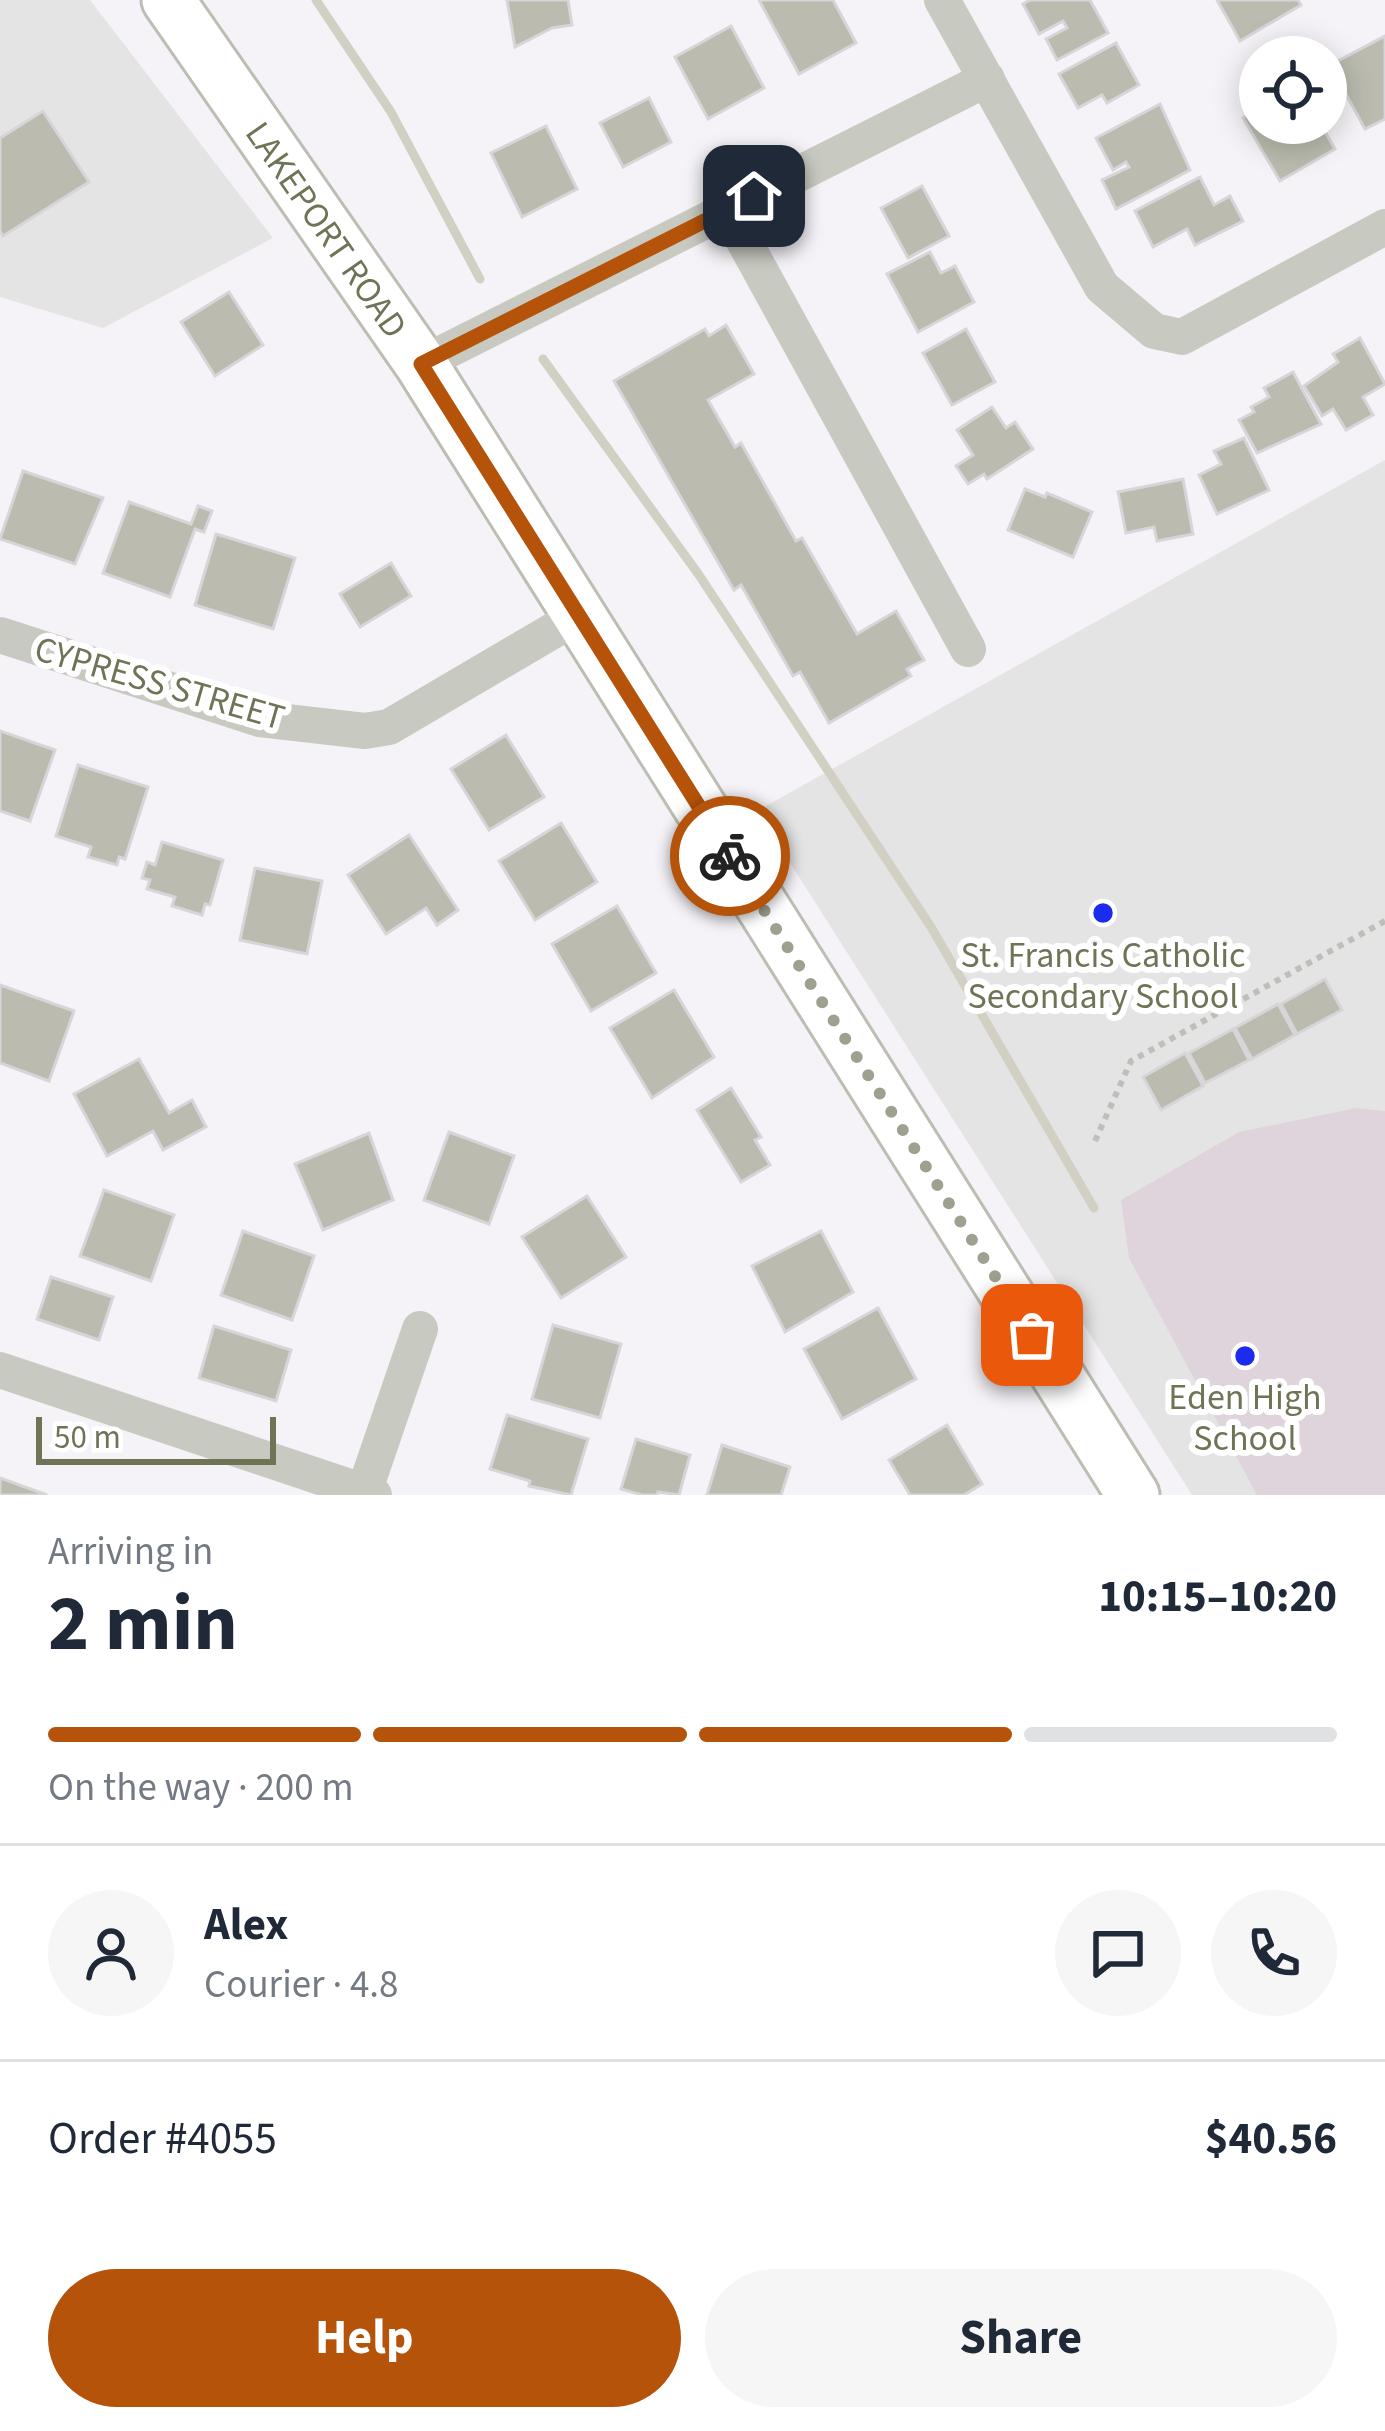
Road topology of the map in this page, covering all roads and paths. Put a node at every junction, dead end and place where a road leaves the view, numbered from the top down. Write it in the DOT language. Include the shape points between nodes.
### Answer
graph roads {
  1 [pos="168,0"];
  2 [pos="942,0"];
  3 [pos="987,79"];
  4 [pos="727,210"];
  5 [pos="1385,226"];
  6 [pos="421,364"];
  7 [pos="578,616"];
  8 [pos="0,635"];
  9 [pos="968,649"];
  10 [pos="1385,921"];
  11 [pos="1095,1142"];
  12 [pos="420,1329"];
  13 [pos="0,1370"];
  14 [pos="369,1494"];
  15 [pos="1133,1495"];
  1 -- 6 [label="main road, LAKEPORT ROAD"];
  2 -- 3 [label="street"];
  3 -- 4 [label="street"];
  3 -- 5 [label="street" via="1102,287 1154,331 1182,337"];
  4 -- 6 [label="street"];
  4 -- 9 [label="street"];
  6 -- 7 [label="main road, LAKEPORT ROAD"];
  7 -- 8 [label="street, CYPRESS STREET" via="389,727 365,731 260,719"];
  7 -- 15 [label="main road, LAKEPORT ROAD"];
  10 -- 11 [label="path" via="1131,1061"];
  12 -- 14 [label="street"];
  13 -- 14 [label="street"];
}
